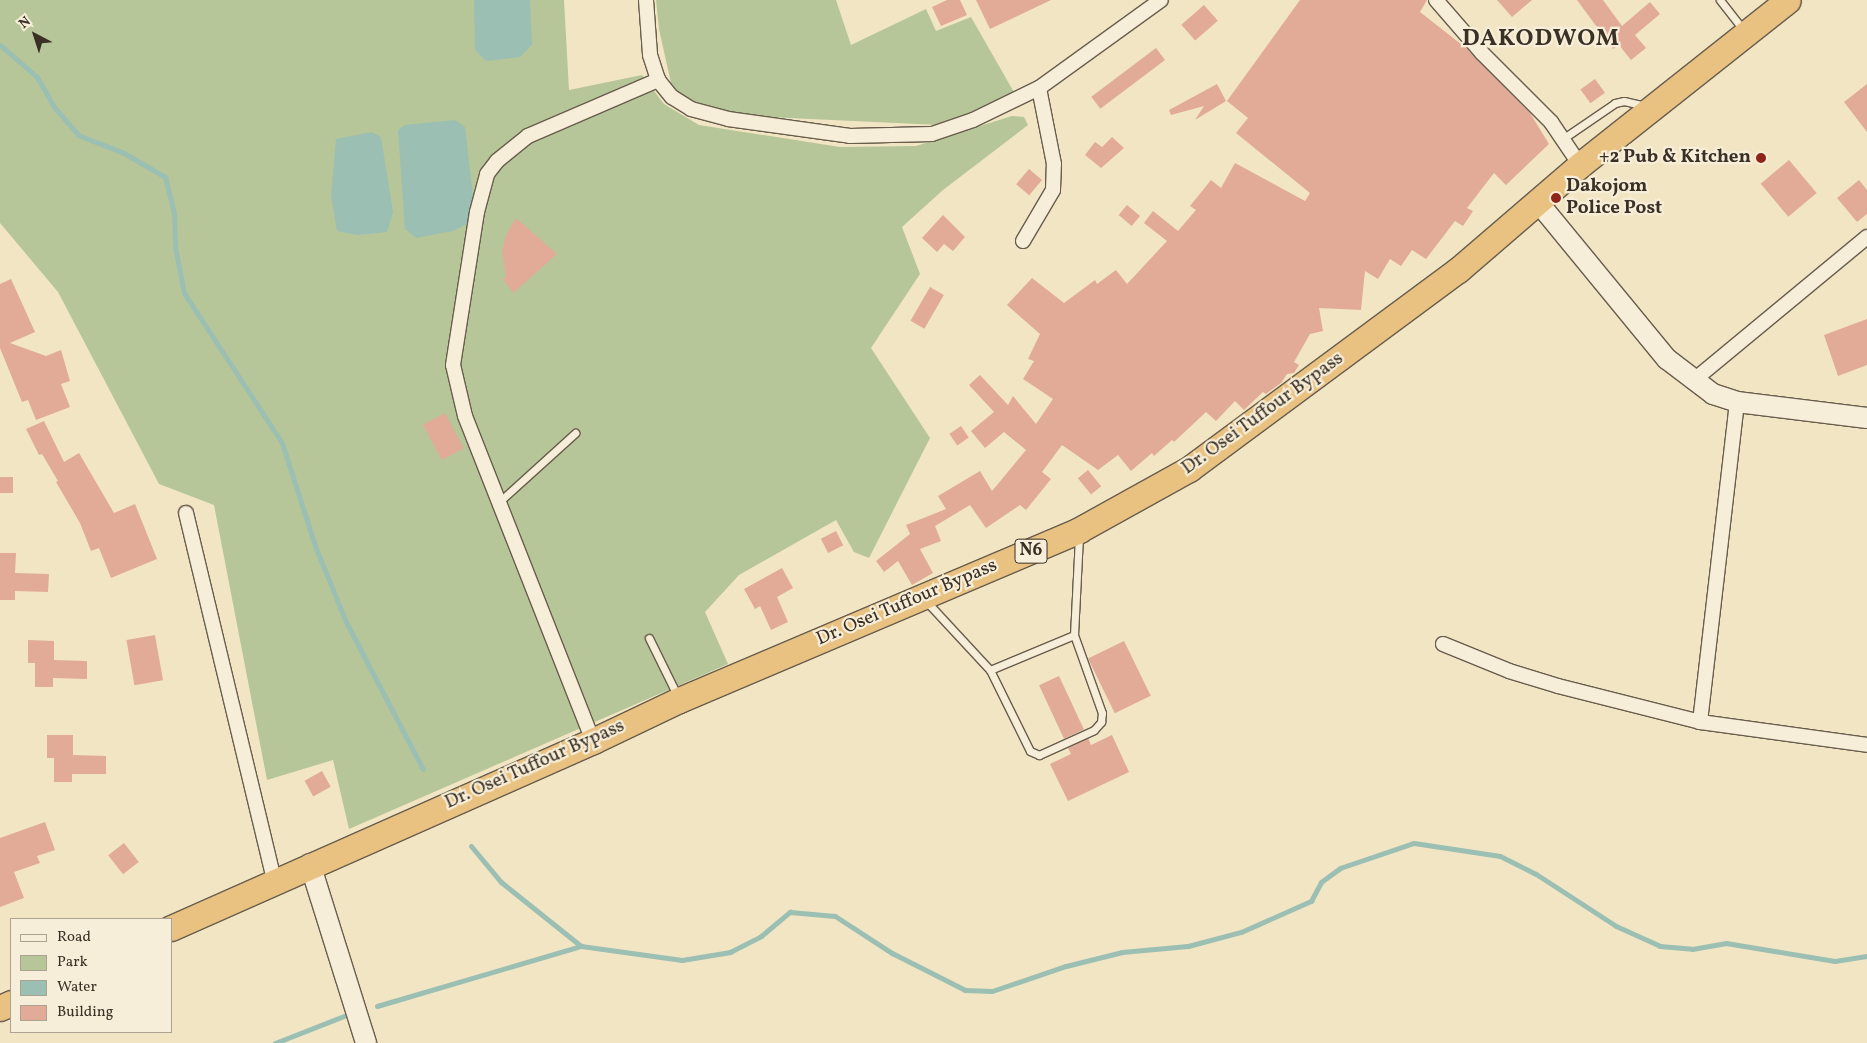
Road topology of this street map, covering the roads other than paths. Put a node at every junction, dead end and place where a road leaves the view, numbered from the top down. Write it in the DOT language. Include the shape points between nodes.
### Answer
graph roads {
  1 [pos="646,0"];
  2 [pos="1161,0"];
  3 [pos="1436,0"];
  4 [pos="1720,0"];
  5 [pos="1788,0"];
  6 [pos="1746,33"];
  7 [pos="658,80"];
  8 [pos="1039,88"];
  9 [pos="1652,108"];
  10 [pos="1561,140"];
  11 [pos="1580,165"];
  12 [pos="1537,200"];
  13 [pos="1867,237"];
  14 [pos="1023,241"];
  15 [pos="1692,380"];
  16 [pos="1737,402"];
  17 [pos="1867,418"];
  18 [pos="574,433"];
  19 [pos="498,502"];
  20 [pos="186,513"];
  21 [pos="1079,530"];
  22 [pos="923,597"];
  23 [pos="1074,635"];
  24 [pos="649,638"];
  25 [pos="1442,644"];
  26 [pos="990,670"];
  27 [pos="679,700"];
  28 [pos="1700,722"];
  29 [pos="593,741"];
  30 [pos="1867,745"];
  31 [pos="310,864"];
  32 [pos="274,880"];
  33 [pos="172,928"];
  34 [pos="366,1043"];
  1 -- 7 [label="street" via="650,55"];
  2 -- 8 [label="street"];
  3 -- 10 [label="street" via="1482,53 1551,122"];
  4 -- 6 [label="lane"];
  5 -- 6 [label="highway, Dr. Osei Tuffour Bypass / N6"];
  6 -- 9 [label="highway, Dr. Osei Tuffour Bypass / N6"];
  7 -- 8 [label="street" via="672,97 707,115 850,136 932,134 973,120"];
  7 -- 19 [label="street" via="528,136 496,161 487,174 477,212 453,365 457,393"];
  8 -- 14 [label="street" via="1054,164 1052,190"];
  9 -- 10 [label="lane" via="1624,101 1615,103"];
  9 -- 11 [label="highway, Dr. Osei Tuffour Bypass / N6"];
  10 -- 11 [label="street"];
  11 -- 12 [label="highway, Dr. Osei Tuffour Bypass / N6"];
  12 -- 15 [label="street" via="1667,359"];
  12 -- 21 [label="highway, Dr. Osei Tuffour Bypass / N6" via="1458,270 1262,418 1190,468"];
  13 -- 15 [label="street"];
  15 -- 16 [label="street" via="1713,394"];
  16 -- 17 [label="street"];
  16 -- 28 [label="street"];
  18 -- 19 [label="lane"];
  19 -- 29 [label="street"];
  20 -- 32 [label="street"];
  21 -- 22 [label="highway, Dr. Osei Tuffour Bypass / N6"];
  21 -- 23 [label="lane"];
  22 -- 26 [label="lane"];
  22 -- 27 [label="highway, Dr. Osei Tuffour Bypass / N6"];
  23 -- 26 [label="lane"];
  23 -- 26 [label="lane" via="1102,713 1101,722 1094,730 1039,755 1030,751"];
  24 -- 27 [label="lane"];
  25 -- 28 [label="street" via="1509,671 1558,686"];
  27 -- 29 [label="highway, Dr. Osei Tuffour Bypass / N6"];
  28 -- 30 [label="street"];
  29 -- 31 [label="highway, Dr. Osei Tuffour Bypass / N6"];
  31 -- 32 [label="highway, Dr. Osei Tuffour Bypass / N6"];
  31 -- 34 [label="street"];
  32 -- 33 [label="highway, Dr. Osei Tuffour Bypass / N6"];
}
